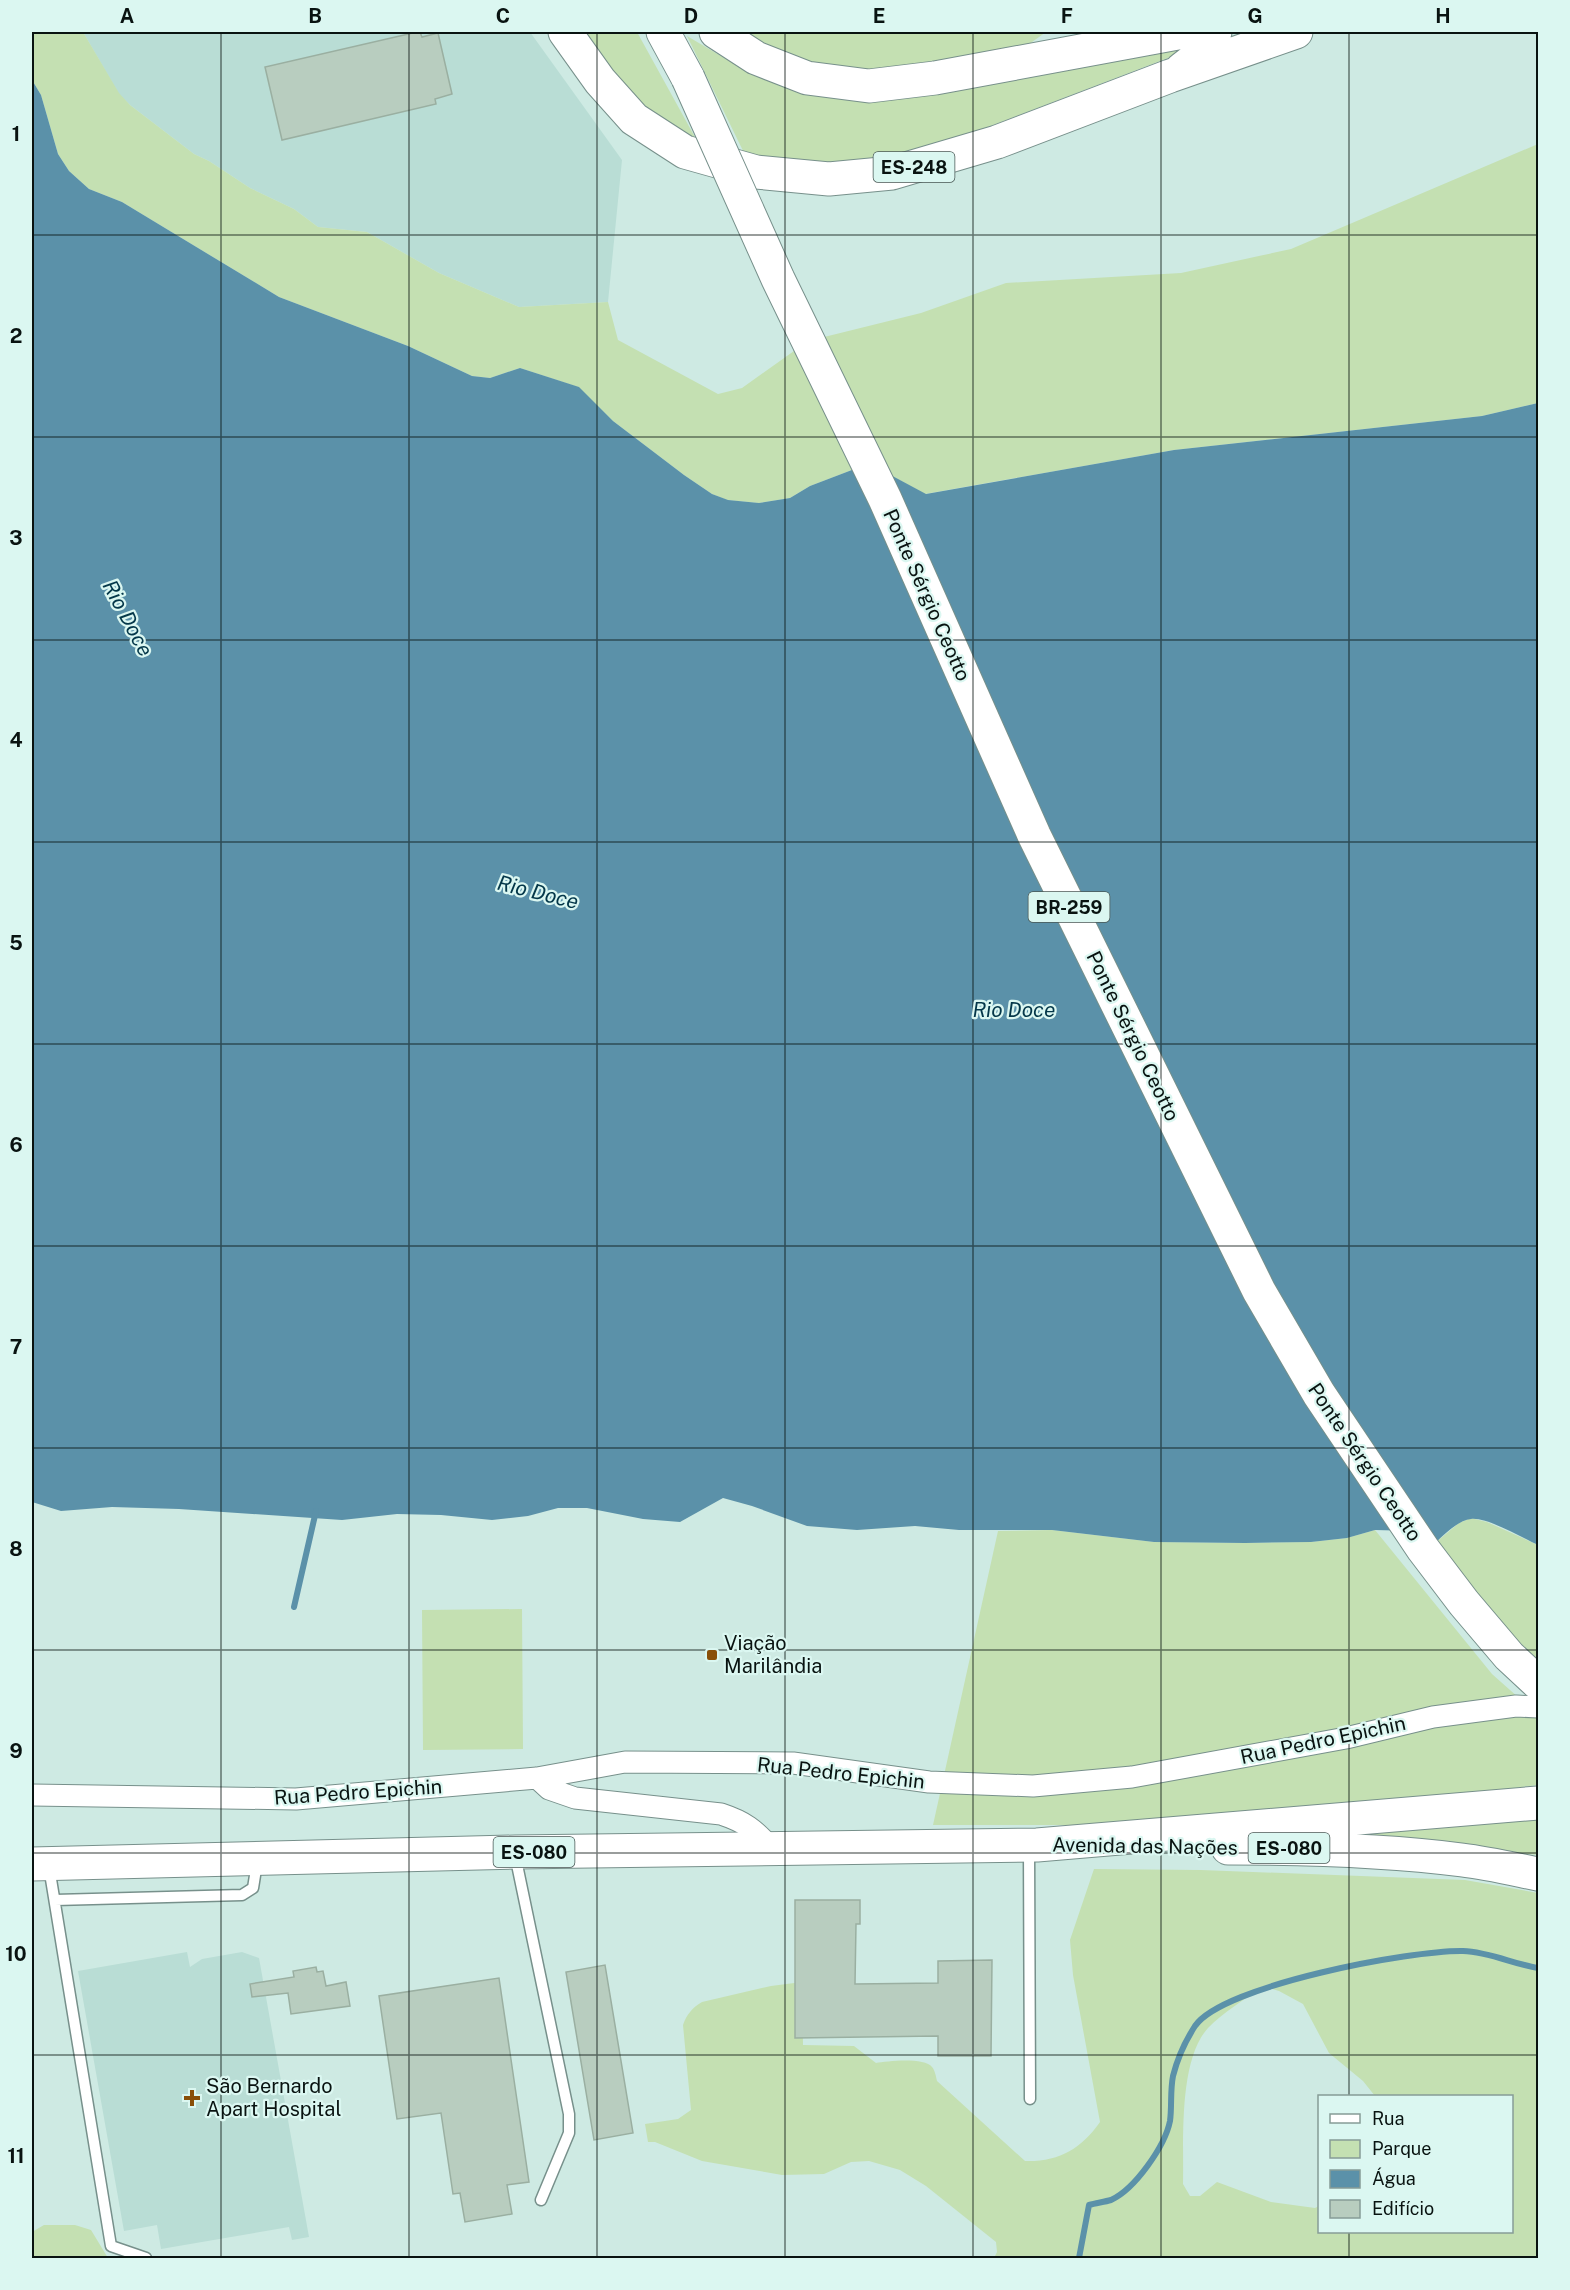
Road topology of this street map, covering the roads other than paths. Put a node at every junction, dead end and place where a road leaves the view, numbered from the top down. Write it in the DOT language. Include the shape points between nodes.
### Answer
graph roads {
  1 [pos="565,32"];
  2 [pos="663,32"];
  3 [pos="716,32"];
  4 [pos="1057,32"];
  5 [pos="1183,32"];
  6 [pos="1215,32"];
  7 [pos="1296,32"];
  8 [pos="986,68"];
  9 [pos="1170,76"];
  10 [pos="1539,1683"];
  11 [pos="1539,1707"];
  12 [pos="537,1778"];
  13 [pos="32,1795"];
  14 [pos="1539,1803"];
  15 [pos="1033,1845"];
  16 [pos="771,1848"];
  17 [pos="515,1852"];
  18 [pos="258,1860"];
  19 [pos="40,1864"];
  20 [pos="1539,1874"];
  21 [pos="55,1900"];
  22 [pos="1030,2099"];
  23 [pos="541,2200"];
  24 [pos="146,2259"];
  1 -- 9 [label="main road, ES-248" via="600,81 634,119 685,152 756,172 829,179 892,173 997,142"];
  2 -- 10 [label="main road, Ponte Sérgio Ceotto / BR-259, bridge" via="885,500 1034,835 1259,1291 1318,1394 1424,1549 1509,1656"];
  3 -- 8 [label="main road" via="756,58 807,78 869,86"];
  4 -- 8 [label="main road"];
  5 -- 8 [label="main road"];
  6 -- 9 [label="main road" via="1200,53"];
  7 -- 9 [label="main road, ES-248"];
  11 -- 12 [label="street, Rua Pedro Epichin" via="1516,1706 1433,1717 1346,1738 1132,1777 1033,1786 929,1782 792,1764 625,1762"];
  12 -- 13 [label="street, Rua Pedro Epichin" via="296,1799"];
  12 -- 16 [label="street" via="549,1789 574,1798 721,1814 753,1828"];
  14 -- 15 [label="main road, ES-080"];
  15 -- 16 [label="main road, ES-080"];
  15 -- 20 [label="main road, Avenida das Nações / ES-080" via="1385,1852 1463,1860"];
  15 -- 22 [label="lane"];
  16 -- 17 [label="main road, ES-080"];
  17 -- 18 [label="main road, ES-080"];
  17 -- 23 [label="lane" via="569,2114 569,2133"];
  18 -- 19 [label="main road, ES-080"];
  18 -- 21 [label="lane" via="253,1888 242,1895"];
  19 -- 21 [label="lane"];
  21 -- 24 [label="lane" via="111,2246"];
}
